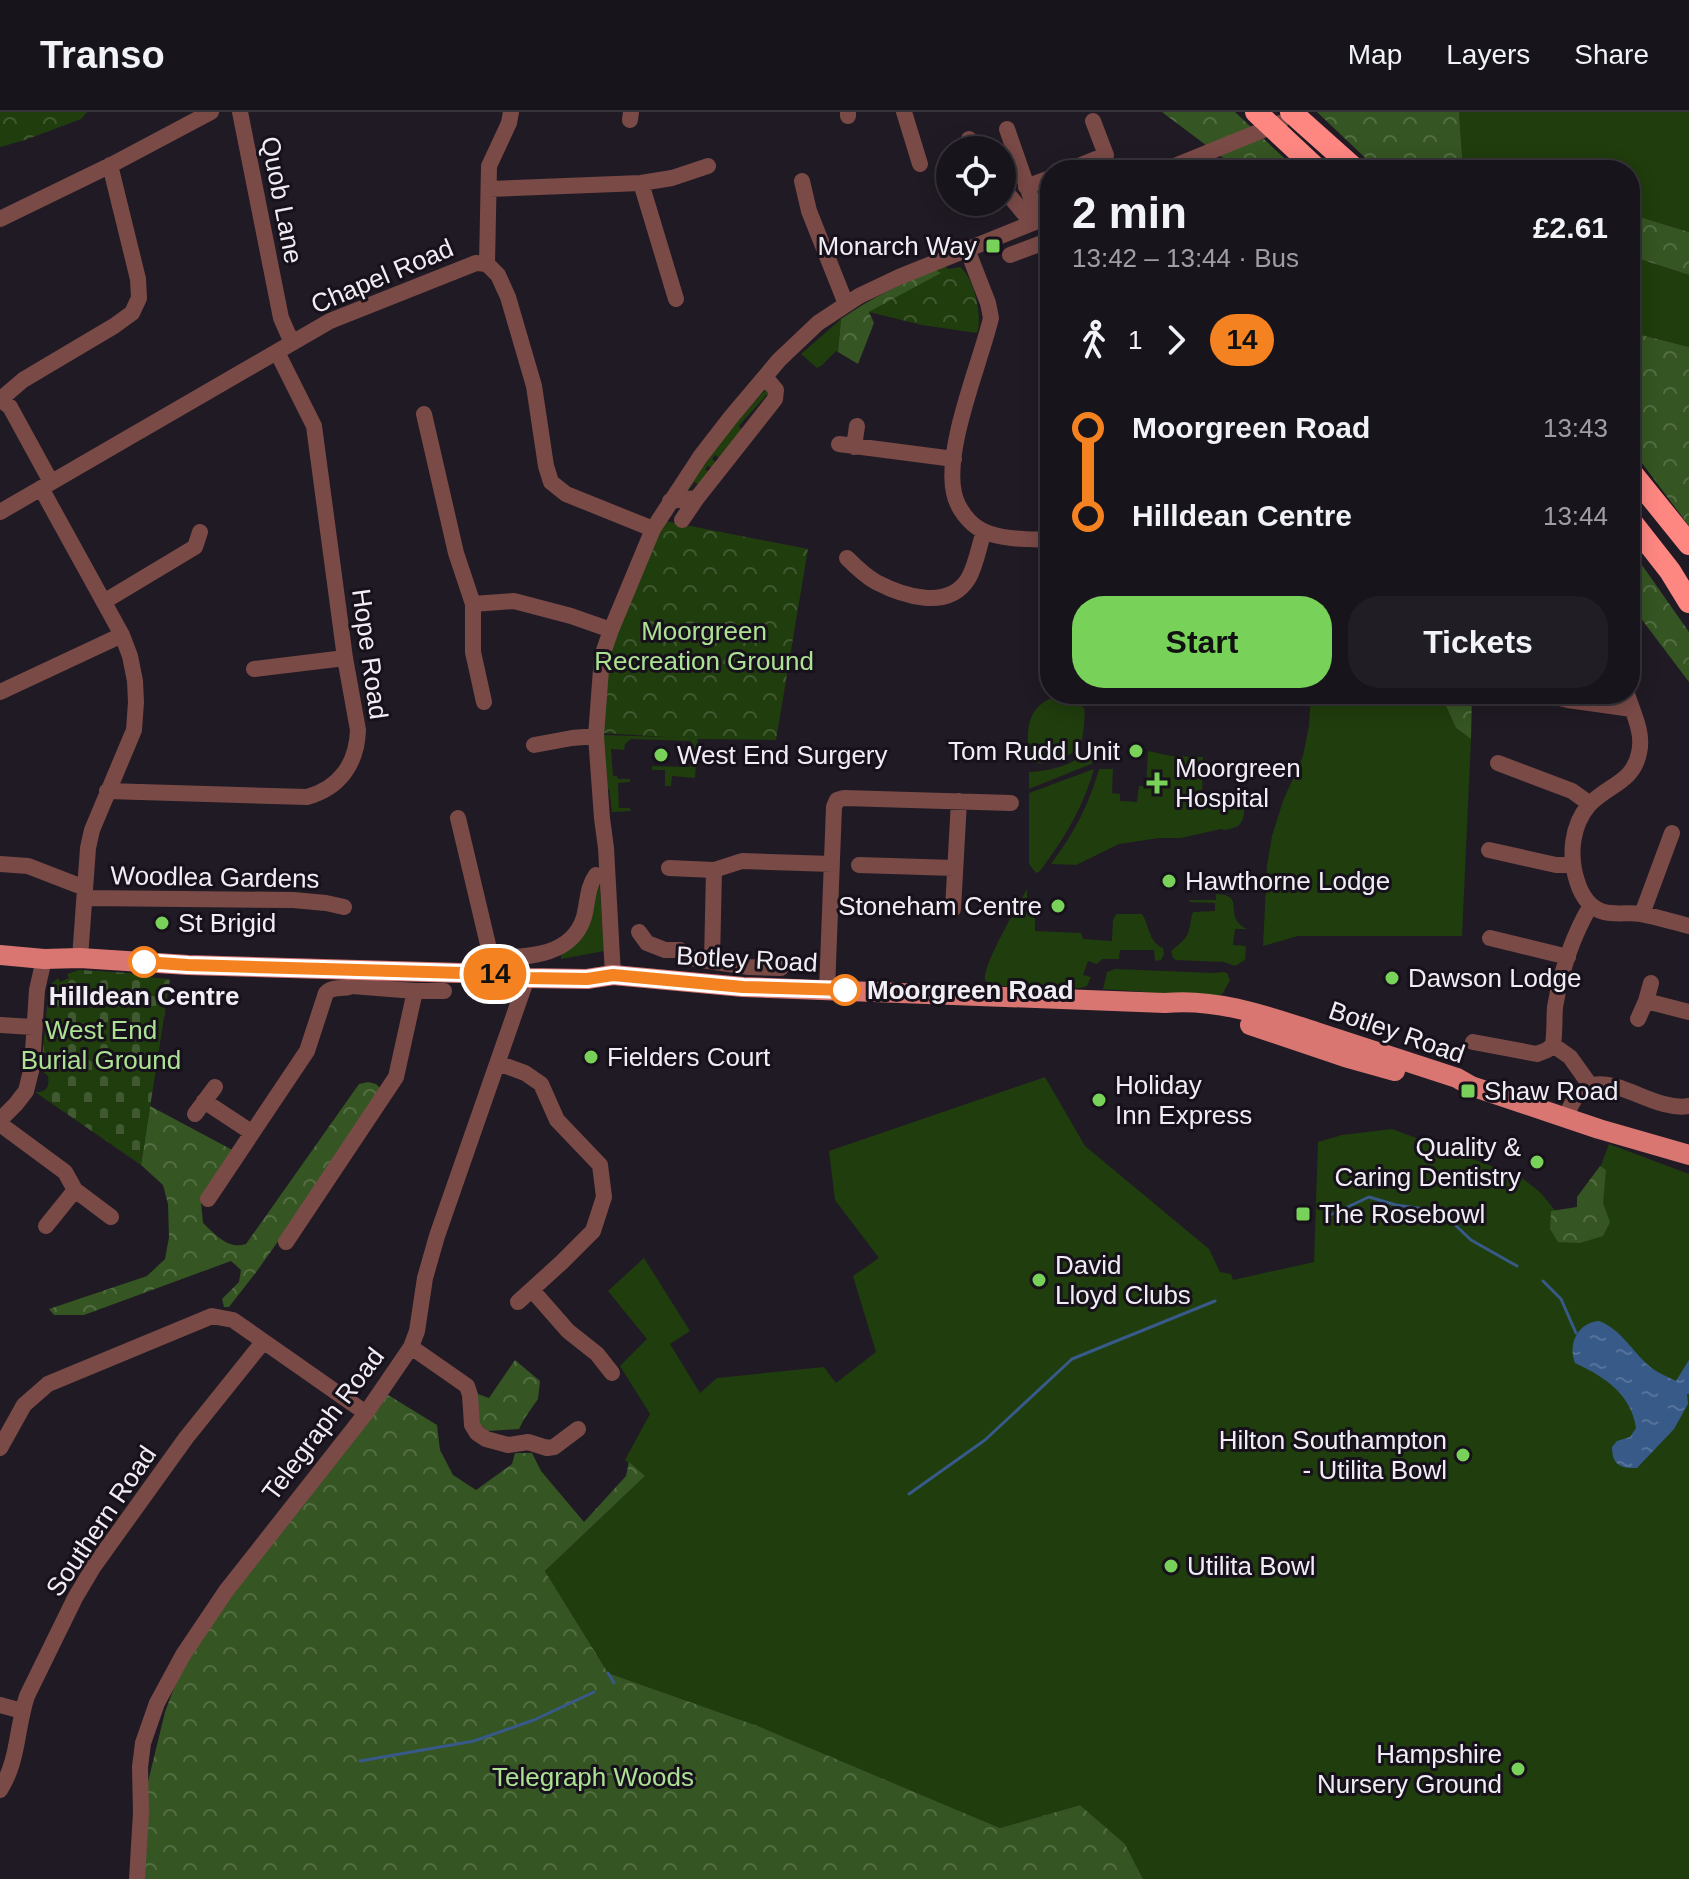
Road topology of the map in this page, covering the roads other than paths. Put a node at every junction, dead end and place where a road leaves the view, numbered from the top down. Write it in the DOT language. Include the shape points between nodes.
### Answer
graph roads {
  1 [pos="211,112"];
  2 [pos="240,112"];
  3 [pos="511,112"];
  4 [pos="904,112"];
  5 [pos="1256,112"];
  6 [pos="1291,112"];
  7 [pos="1307,112"];
  8 [pos="1093,121"];
  9 [pos="1007,129"];
  10 [pos="1195,158"];
  11 [pos="1094,160"];
  12 [pos="1190,160"];
  13 [pos="1198,160"];
  14 [pos="1307,160"];
  15 [pos="1345,160"];
  16 [pos="920,164"];
  17 [pos="110,165"];
  18 [pos="708,166"];
  19 [pos="802,181"];
  20 [pos="1040,182"];
  21 [pos="641,183"];
  22 [pos="1026,187"];
  23 [pos="489,189"];
  24 [pos="1016,199"];
  25 [pos="0,219"];
  26 [pos="1040,220"];
  27 [pos="1040,244"];
  28 [pos="967,249"];
  29 [pos="1010,255"];
  30 [pos="487,264"];
  31 [pos="676,299"];
  32 [pos="846,304"];
  33 [pos="284,348"];
  34 [pos="765,377"];
  35 [pos="0,399"];
  36 [pos="424,414"];
  37 [pos="857,426"];
  38 [pos="954,459"];
  39 [pos="1640,483"];
  40 [pos="46,485"];
  41 [pos="697,498"];
  42 [pos="670,501"];
  43 [pos="0,512"];
  44 [pos="682,520"];
  45 [pos="653,529"];
  46 [pos="984,531"];
  47 [pos="1640,533"];
  48 [pos="1040,539"];
  49 [pos="200,544"];
  50 [pos="1689,544"];
  51 [pos="847,558"];
  52 [pos="105,601"];
  53 [pos="1689,602"];
  54 [pos="473,604"];
  55 [pos="611,630"];
  56 [pos="122,635"];
  57 [pos="345,658"];
  58 [pos="254,669"];
  59 [pos="0,692"];
  60 [pos="484,702"];
  61 [pos="1630,704"];
  62 [pos="596,736"];
  63 [pos="534,745"];
  64 [pos="1498,763"];
  65 [pos="107,791"];
  66 [pos="959,801"];
  67 [pos="1011,803"];
  68 [pos="1590,804"];
  69 [pos="458,818"];
  70 [pos="1672,833"];
  71 [pos="1489,850"];
  72 [pos="0,864"];
  73 [pos="832,864"];
  74 [pos="859,865"];
  75 [pos="1572,865"];
  76 [pos="669,868"];
  77 [pos="954,868"];
  78 [pos="714,870"];
  79 [pos="596,875"];
  80 [pos="85,893"];
  81 [pos="1591,905"];
  82 [pos="344,907"];
  83 [pos="953,909"];
  84 [pos="1642,914"];
  85 [pos="1689,926"];
  86 [pos="639,932"];
  87 [pos="1490,938"];
  88 [pos="0,955"];
  89 [pos="1568,957"];
  90 [pos="80,958"];
  91 [pos="44,959"];
  92 [pos="712,961"];
  93 [pos="495,966"];
  94 [pos="781,968"];
  95 [pos="613,975"];
  96 [pos="354,978"];
  97 [pos="527,978"];
  98 [pos="1651,983"];
  99 [pos="827,990"];
  100 [pos="415,991"];
  101 [pos="444,991"];
  102 [pos="1646,1001"];
  103 [pos="1689,1012"];
  104 [pos="1638,1019"];
  105 [pos="0,1025"];
  106 [pos="33,1027"];
  107 [pos="1473,1042"];
  108 [pos="1553,1045"];
  109 [pos="498,1063"];
  110 [pos="1590,1085"];
  111 [pos="205,1101"];
  112 [pos="1689,1106"];
  113 [pos="1566,1118"];
  114 [pos="0,1122"];
  115 [pos="251,1132"];
  116 [pos="1689,1155"];
  117 [pos="75,1190"];
  118 [pos="208,1199"];
  119 [pos="111,1217"];
  120 [pos="46,1226"];
  121 [pos="286,1242"];
  122 [pos="532,1290"];
  123 [pos="518,1302"];
  124 [pos="263,1342"];
  125 [pos="411,1347"];
  126 [pos="612,1373"];
  127 [pos="366,1413"];
  128 [pos="578,1429"];
  129 [pos="0,1448"];
  130 [pos="0,1705"];
  131 [pos="22,1711"];
  132 [pos="0,1790"];
  133 [pos="137,1879"];
  1 -- 17 [label="street"];
  2 -- 33 [label="street, Quob Lane"];
  3 -- 23 [label="street" via="489,166"];
  4 -- 16 [label="street"];
  5 -- 14 [label="highway"];
  6 -- 15 [label="highway"];
  7 -- 10 [label="street"];
  8 -- 11 [label="street" via="1106,155"];
  9 -- 22 [label="street"];
  10 -- 12 [label="street"];
  10 -- 13 [label="street"];
  17 -- 25 [label="street"];
  17 -- 35 [label="street" via="138,279 139,298 132,313"];
  18 -- 21 [label="street"];
  19 -- 32 [label="street"];
  20 -- 22 [label="street"];
  21 -- 23 [label="street"];
  21 -- 31 [label="street"];
  22 -- 26 [label="street"];
  23 -- 30 [label="street"];
  24 -- 26 [label="street"];
  26 -- 28 [label="street"];
  27 -- 29 [label="street"];
  28 -- 32 [label="street"];
  28 -- 38 [label="street" via="991,318"];
  30 -- 33 [label="street, Chapel Road" via="476,263 330,321"];
  30 -- 45 [label="street, Chapel Road" via="498,275 520,334 551,482 566,494"];
  32 -- 34 [label="street" via="818,323"];
  33 -- 40 [label="street, Chapel Road"];
  33 -- 57 [label="street, Hope Road" via="314,426"];
  34 -- 41 [label="street" via="776,397"];
  34 -- 42 [label="street"];
  35 -- 40 [label="street" via="10,407"];
  36 -- 54 [label="street"];
  37 -- 38 [label="street" via="846,445"];
  38 -- 46 [label="street" via="956,502"];
  39 -- 50 [label="highway"];
  40 -- 43 [label="street, Chapel Road"];
  40 -- 52 [label="street"];
  41 -- 42 [label="street"];
  41 -- 44 [label="street"];
  42 -- 45 [label="street"];
  45 -- 55 [label="street"];
  46 -- 48 [label="street"];
  46 -- 51 [label="street" via="969,578 948,597 906,594 876,582"];
  47 -- 53 [label="highway"];
  49 -- 52 [label="street"];
  52 -- 56 [label="street"];
  54 -- 55 [label="street" via="514,601"];
  54 -- 60 [label="street" via="473,652"];
  55 -- 62 [label="street" via="602,656"];
  56 -- 59 [label="street"];
  56 -- 65 [label="street" via="134,672 136,715"];
  57 -- 58 [label="street"];
  57 -- 65 [label="street, Hope Road" via="357,740 348,768 324,791 307,797"];
  61 -- 68 [label="street" via="1641,734 1632,773"];
  62 -- 63 [label="street"];
  62 -- 95 [label="street"];
  64 -- 68 [label="street" via="1572,791"];
  65 -- 80 [label="street" via="88,848"];
  66 -- 67 [label="street"];
  66 -- 73 [label="street" via="837,800"];
  66 -- 77 [label="street"];
  68 -- 75 [label="street" via="1577,824"];
  69 -- 93 [label="street"];
  70 -- 84 [label="street"];
  71 -- 75 [label="street"];
  72 -- 80 [label="street" via="28,866"];
  73 -- 78 [label="street" via="742,861"];
  73 -- 99 [label="street"];
  74 -- 77 [label="street"];
  75 -- 81 [label="street" via="1581,894"];
  76 -- 78 [label="street"];
  77 -- 83 [label="street"];
  78 -- 92 [label="street"];
  79 -- 93 [label="street" via="581,924 570,939 539,955"];
  80 -- 82 [label="street, Woodlea Gardens" via="294,896"];
  80 -- 90 [label="street"];
  81 -- 84 [label="street" via="1603,912"];
  81 -- 89 [label="street"];
  84 -- 85 [label="street"];
  86 -- 92 [label="street" via="647,943"];
  87 -- 89 [label="street"];
  88 -- 91 [label="main road, Botley Road"];
  89 -- 108 [label="street" via="1555,1009"];
  90 -- 91 [label="main road, Botley Road"];
  90 -- 96 [label="main road, Botley Road"];
  91 -- 106 [label="street"];
  92 -- 94 [label="street"];
  93 -- 96 [label="main road, Botley Road"];
  93 -- 97 [label="main road, Botley Road"];
  95 -- 97 [label="main road, Botley Road"];
  95 -- 99 [label="main road, Botley Road"];
  96 -- 100 [label="street"];
  96 -- 115 [label="street" via="326,993 307,1051"];
  97 -- 109 [label="street, Telegraph Road"];
  98 -- 102 [label="street"];
  99 -- 113 [label="main road, Botley Road" via="1165,1003 1401,1073 1471,1086"];
  100 -- 101 [label="street"];
  100 -- 121 [label="street" via="396,1077"];
  102 -- 103 [label="street"];
  102 -- 104 [label="street"];
  105 -- 106 [label="street"];
  106 -- 114 [label="street" via="26,1091"];
  107 -- 108 [label="street" via="1498,1053 1537,1054"];
  108 -- 110 [label="street" via="1570,1057"];
  109 -- 122 [label="street" via="541,1084 557,1120 600,1165 604,1197 593,1231"];
  109 -- 125 [label="street, Telegraph Road" via="437,1236"];
  110 -- 112 [label="street"];
  110 -- 113 [label="street" via="1578,1093"];
  111 -- 115 [label="street"];
  113 -- 116 [label="main road, Botley Road"];
  114 -- 117 [label="street" via="65,1172"];
  115 -- 118 [label="street"];
  117 -- 119 [label="street"];
  117 -- 120 [label="street"];
  122 -- 123 [label="street"];
  122 -- 126 [label="street"];
  124 -- 127 [label="street"];
  124 -- 129 [label="street" via="233,1320 204,1317 48,1384 24,1405"];
  124 -- 131 [label="street, Southern Road" via="94,1566"];
  125 -- 127 [label="street, Telegraph Road"];
  125 -- 128 [label="street" via="467,1386 472,1425 486,1439 547,1448"];
  127 -- 133 [label="street, Telegraph Road" via="226,1591 157,1703 140,1767"];
  130 -- 131 [label="street"];
  131 -- 132 [label="street, Southern Road" via="10,1773"];
}
